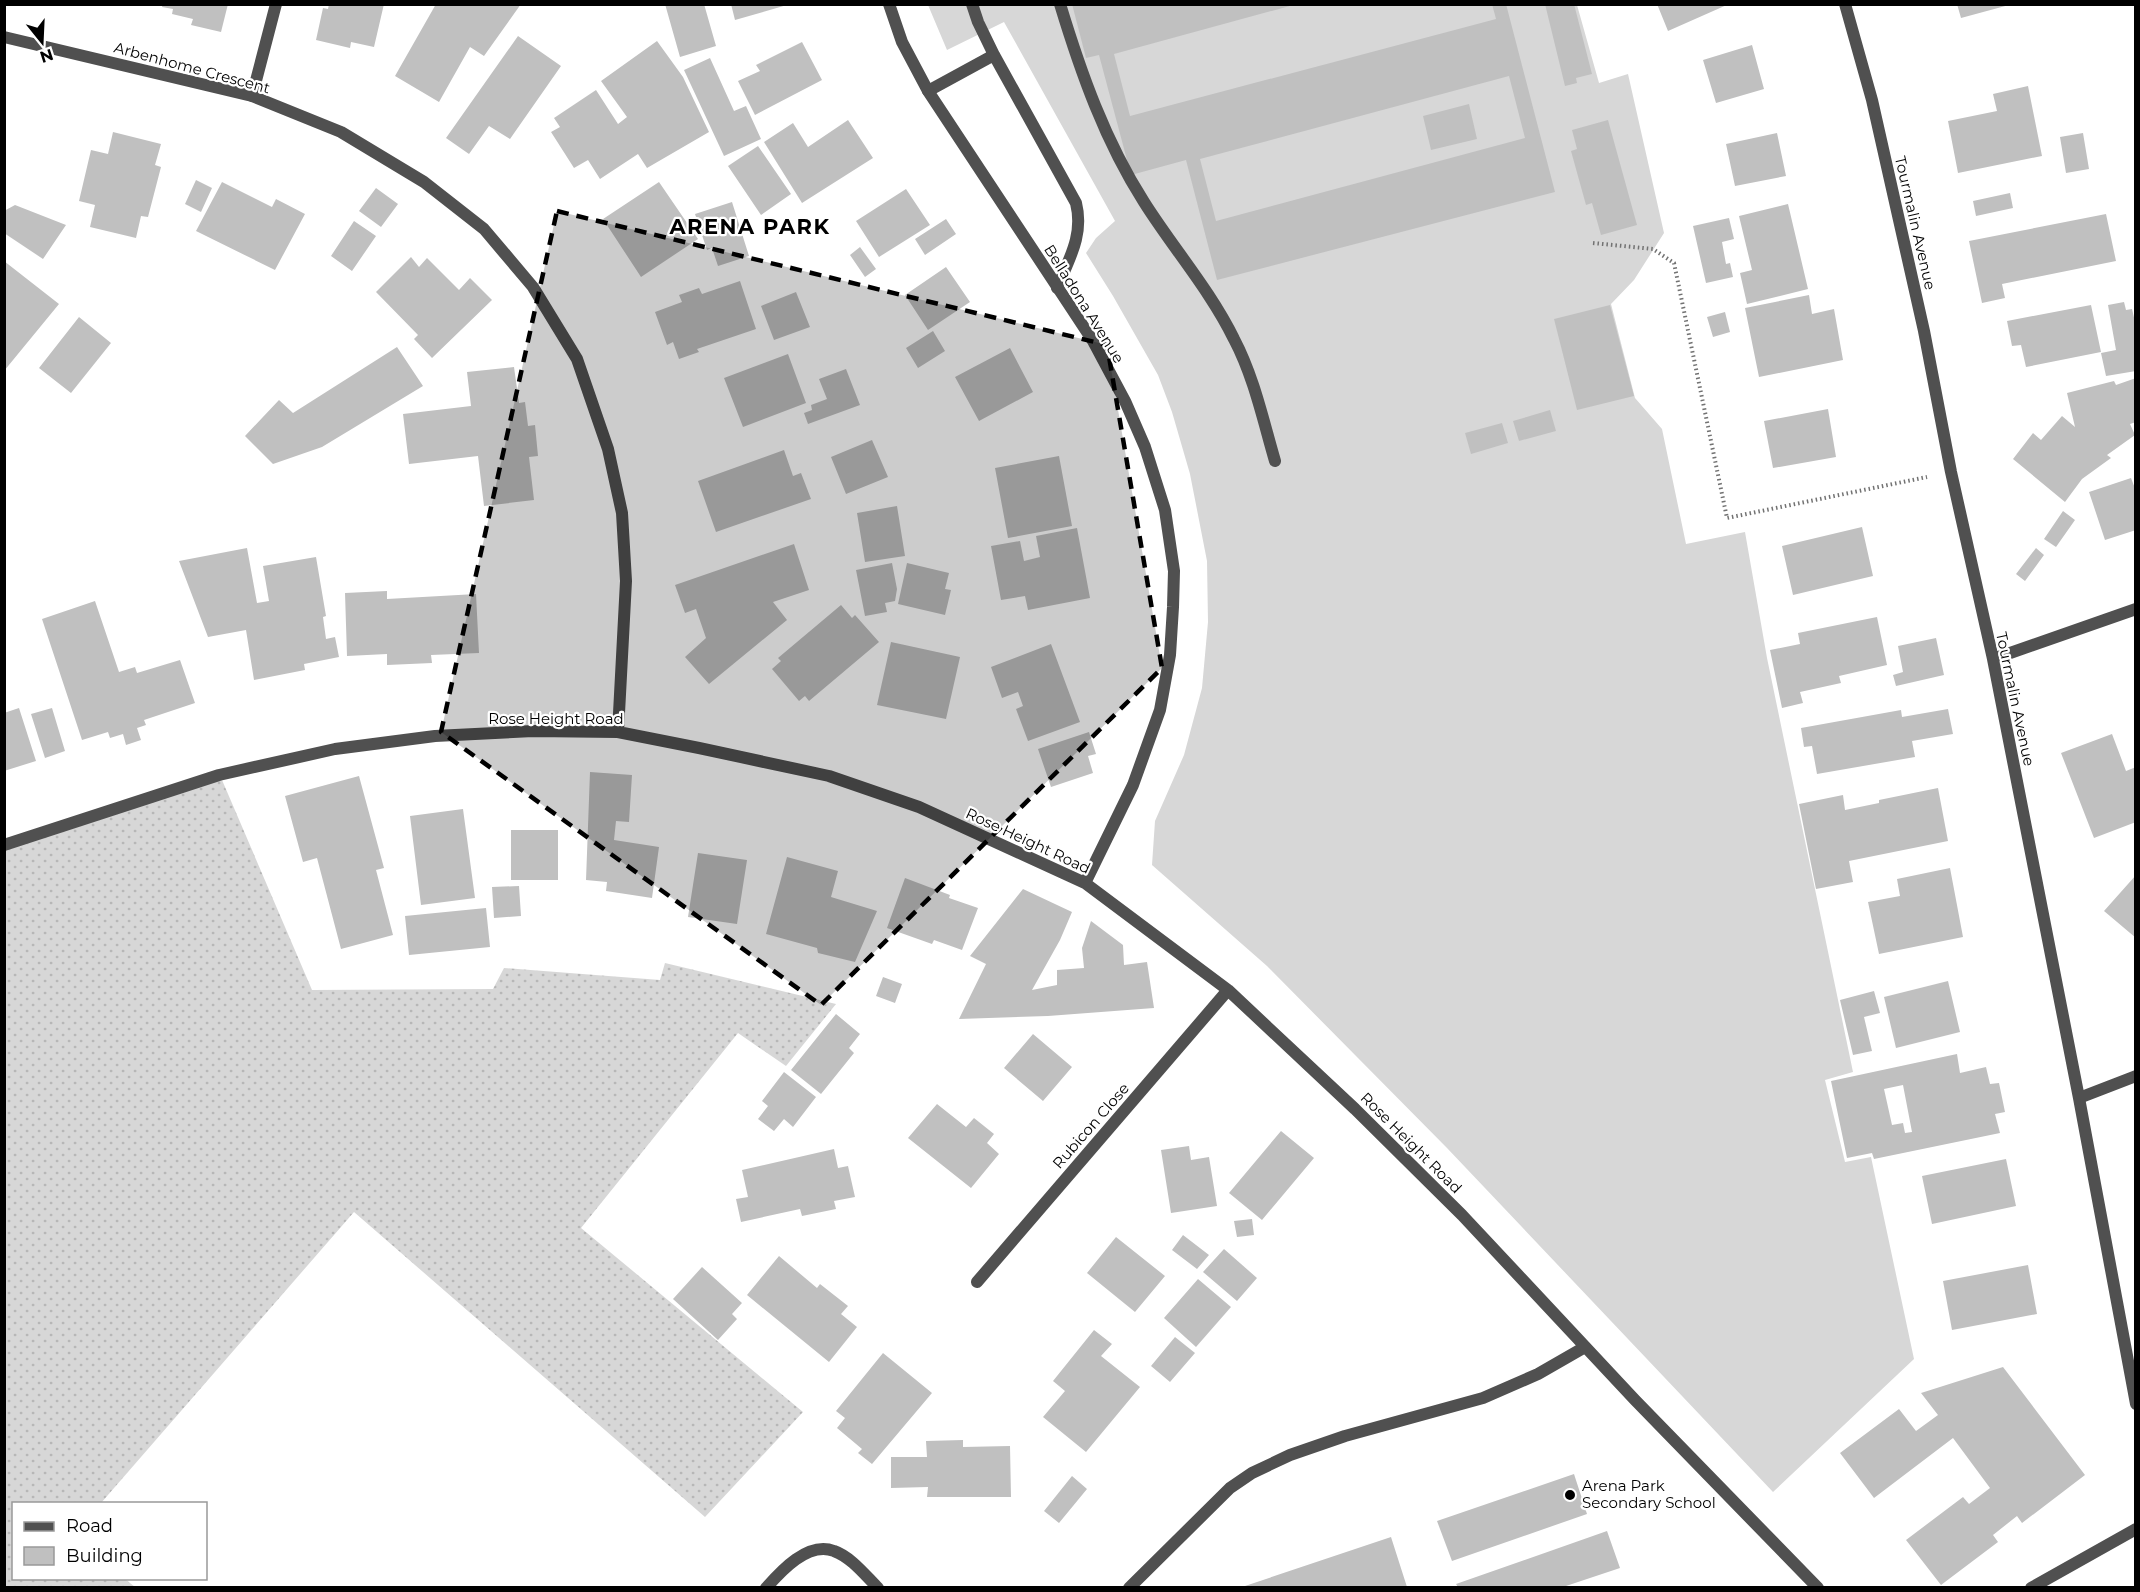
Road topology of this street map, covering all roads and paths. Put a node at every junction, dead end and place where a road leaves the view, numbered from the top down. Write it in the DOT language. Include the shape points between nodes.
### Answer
graph roads {
  1 [pos="276,4"];
  2 [pos="889,4"];
  3 [pos="972,4"];
  4 [pos="1060,4"];
  5 [pos="1845,4"];
  6 [pos="4,37"];
  7 [pos="994,55"];
  8 [pos="928,91"];
  9 [pos="252,96"];
  10 [pos="1593,243"];
  11 [pos="1057,288"];
  12 [pos="1275,461"];
  13 [pos="1951,472"];
  14 [pos="2136,609"];
  15 [pos="1993,658"];
  16 [pos="618,732"];
  17 [pos="4,845"];
  18 [pos="1085,883"];
  19 [pos="1227,990"];
  20 [pos="2136,1076"];
  21 [pos="2079,1098"];
  22 [pos="977,1282"];
  23 [pos="1585,1347"];
  24 [pos="2136,1404"];
  25 [pos="2136,1529"];
  26 [pos="766,1587"];
  27 [pos="878,1587"];
  28 [pos="1129,1587"];
  29 [pos="1818,1587"];
  30 [pos="2031,1587"];
  1 -- 9 [label="street"];
  2 -- 8 [label="street, Belladona Avenue" via="902,42"];
  3 -- 7 [label="street"];
  4 -- 12 [label="street" via="1078,64 1121,162 1235,341"];
  5 -- 13 [label="street, Tourmalin Avenue" via="1875,112"];
  6 -- 9 [label="street, Arbenhome Crescent"];
  7 -- 8 [label="street"];
  7 -- 11 [label="street" via="1076,203 1079,230"];
  8 -- 11 [label="street, Belladona Avenue"];
  9 -- 16 [label="street, Arbenhome Crescent" via="341,132 424,182 484,229 533,287 577,359 608,448 622,513 626,581"];
  10 -- 13 [label="path" via="1653,249 1674,263 1727,518"];
  11 -- 18 [label="street, Belladona Avenue" via="1093,341 1145,447 1165,510 1174,572 1170,655 1160,710 1133,785"];
  13 -- 15 [label="street, Tourmalin Avenue"];
  14 -- 15 [label="street"];
  15 -- 21 [label="street, Tourmalin Avenue"];
  16 -- 17 [label="street, Rose Height Road" via="435,736 335,749 219,775"];
  16 -- 18 [label="street, Rose Height Road" via="829,776 919,807"];
  18 -- 19 [label="street, Rose Height Road"];
  19 -- 22 [label="street, Rubicon Close"];
  19 -- 23 [label="street, Rose Height Road" via="1462,1215"];
  20 -- 21 [label="street"];
  21 -- 24 [label="street, Tourmalin Avenue"];
  23 -- 28 [label="street" via="1538,1374 1483,1398 1345,1436 1252,1473 1230,1488"];
  23 -- 29 [label="street, Rose Height Road"];
  25 -- 30 [label="street"];
  26 -- 27 [label="street" via="800,1556 824,1549 845,1557"];
}
